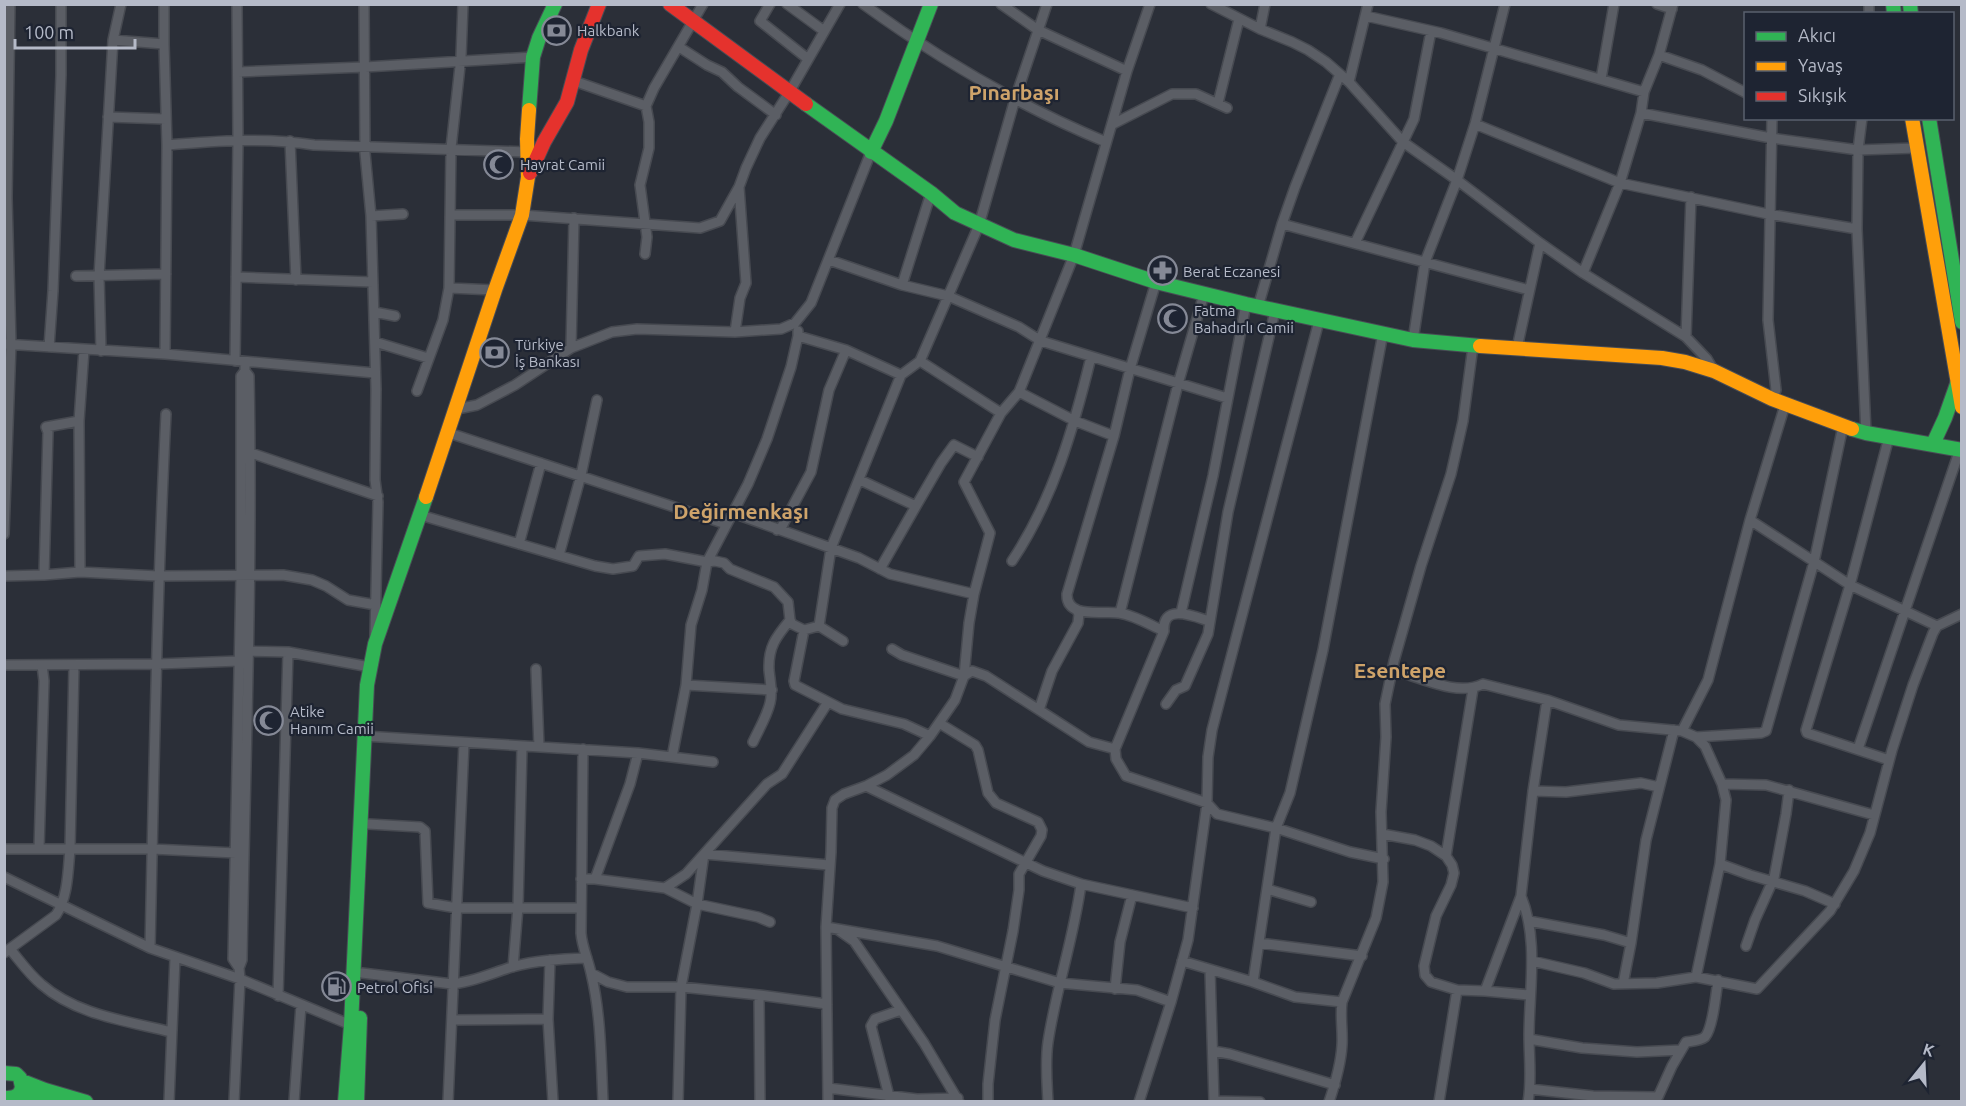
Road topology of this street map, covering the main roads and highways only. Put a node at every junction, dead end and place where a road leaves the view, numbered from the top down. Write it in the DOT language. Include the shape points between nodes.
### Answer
graph roads {
  1 [pos="555,4"];
  2 [pos="599,4"];
  3 [pos="670,4"];
  4 [pos="931,4"];
  5 [pos="1912,120"];
  6 [pos="1929,120"];
  7 [pos="871,152"];
  8 [pos="528,177"];
  9 [pos="1962,322"];
  10 [pos="1957,382"];
  11 [pos="1962,407"];
  12 [pos="1932,444"];
  13 [pos="1961,449"];
  14 [pos="375,644"];
  15 [pos="368,736"];
  16 [pos="12,1085"];
  17 [pos="53,1101"];
  18 [pos="86,1101"];
  19 [pos="345,1101"];
  20 [pos="357,1101"];
  1 -- 8 [label="main road" via="533,57"];
  2 -- 8 [label="main road" via="567,102"];
  3 -- 7 [label="main road"];
  4 -- 7 [label="main road"];
  5 -- 10 [label="main road"];
  6 -- 9 [label="main road"];
  7 -- 12 [label="main road" via="955,213 979,225 1014,240 1156,282 1413,340 1685,362 1714,370 1779,402 1843,426"];
  8 -- 14 [label="main road" via="522,215"];
  10 -- 11 [label="main road"];
  10 -- 12 [label="main road"];
  12 -- 13 [label="main road"];
  14 -- 15 [label="main road"];
  14 -- 15 [label="main road" via="367,685"];
  15 -- 19 [label="main road"];
  15 -- 20 [label="main road"];
  16 -- 17 [label="main road"];
  16 -- 18 [label="main road"];
}
